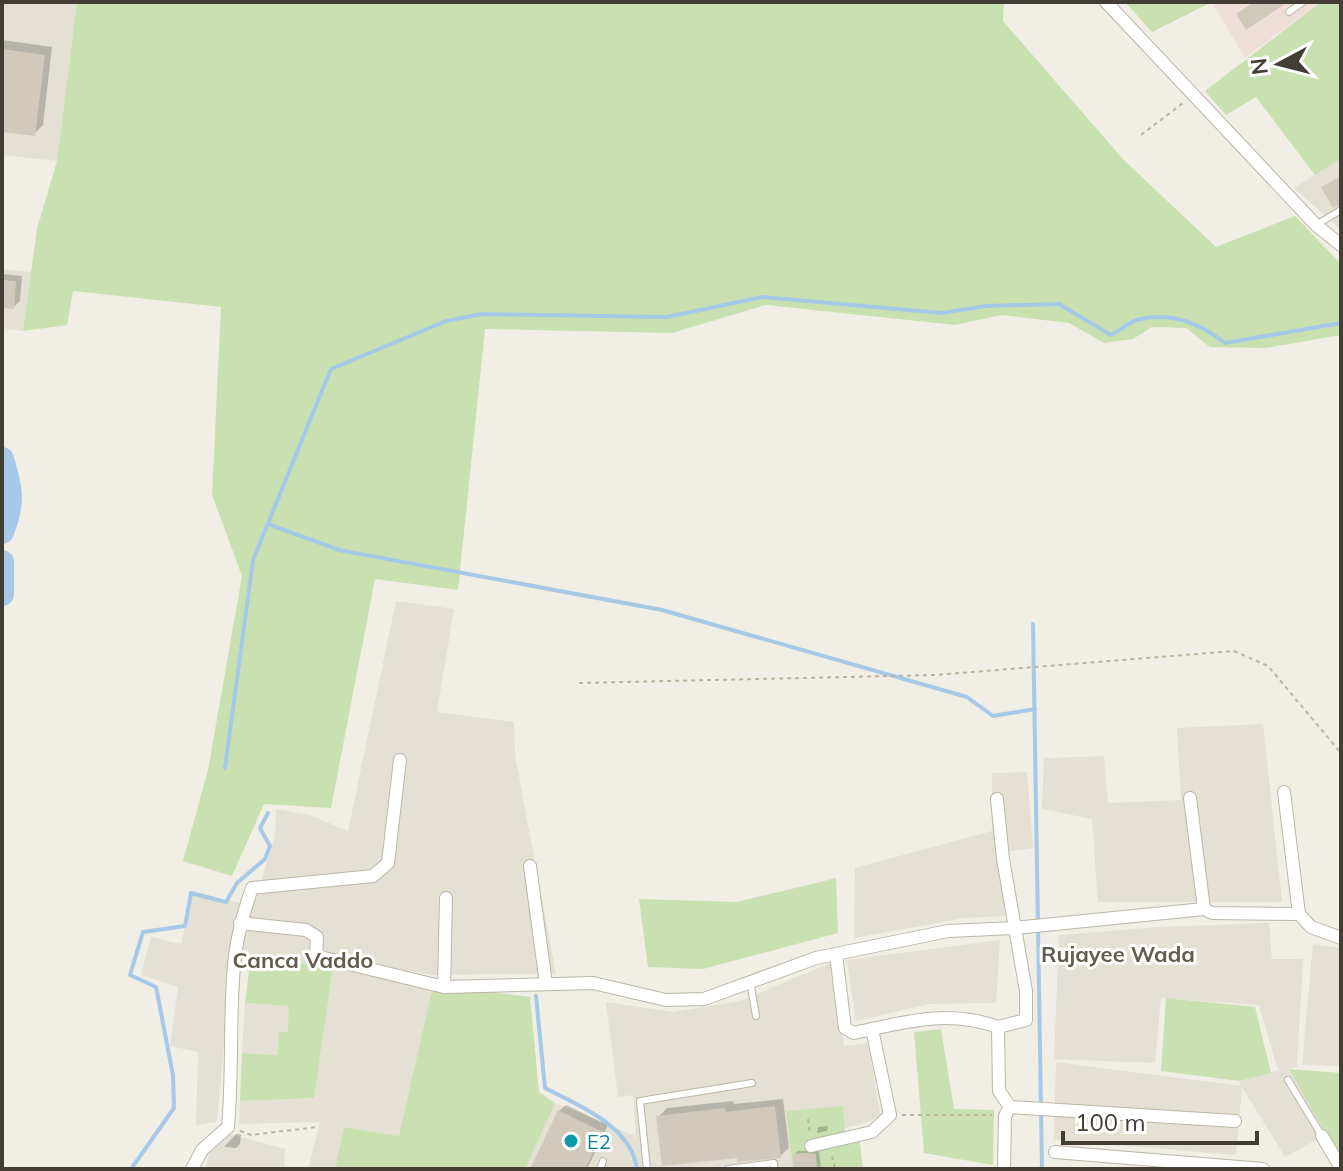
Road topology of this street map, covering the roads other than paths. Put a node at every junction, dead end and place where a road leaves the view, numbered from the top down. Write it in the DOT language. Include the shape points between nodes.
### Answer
graph roads {
  1 [pos="1106,2"];
  2 [pos="1303,2"];
  3 [pos="1289,12"];
  4 [pos="1341,210"];
  5 [pos="1316,225"];
  6 [pos="1341,245"];
  7 [pos="400,760"];
  8 [pos="1284,792"];
  9 [pos="1190,798"];
  10 [pos="997,799"];
  11 [pos="530,866"];
  12 [pos="446,898"];
  13 [pos="1204,909"];
  14 [pos="1299,914"];
  15 [pos="240,923"];
  16 [pos="1015,928"];
  17 [pos="1341,938"];
  18 [pos="836,954"];
  19 [pos="750,981"];
  20 [pos="546,984"];
  21 [pos="444,987"];
  22 [pos="756,1016"];
  23 [pos="998,1027"];
  24 [pos="872,1029"];
  25 [pos="1288,1080"];
  26 [pos="752,1083"];
  27 [pos="1007,1111"];
  28 [pos="1235,1121"];
  29 [pos="1322,1136"];
  30 [pos="811,1146"];
  31 [pos="1055,1152"];
  32 [pos="603,1161"];
  33 [pos="1104,1163"];
  34 [pos="1194,1167"];
  35 [pos="1341,1168"];
  36 [pos="192,1169"];
  37 [pos="600,1169"];
  38 [pos="647,1169"];
  39 [pos="728,1169"];
  40 [pos="774,1169"];
  41 [pos="1004,1169"];
  42 [pos="1263,1169"];
  1 -- 5 [label="street"];
  2 -- 3 [label="lane"];
  4 -- 5 [label="lane"];
  5 -- 6 [label="street"];
  7 -- 15 [label="street" via="388,863 373,876 252,888"];
  8 -- 14 [label="street"];
  9 -- 13 [label="street"];
  10 -- 16 [label="street"];
  11 -- 20 [label="street"];
  12 -- 21 [label="street"];
  13 -- 14 [label="street"];
  13 -- 16 [label="street"];
  14 -- 17 [label="street" via="1311,927"];
  15 -- 21 [label="street" via="306,930 317,937 316,956"];
  15 -- 36 [label="street" via="233,967 228,1127 202,1150"];
  16 -- 18 [label="street" via="948,931"];
  16 -- 23 [label="street" via="1026,1020"];
  18 -- 19 [label="street"];
  18 -- 24 [label="street" via="845,1028 854,1033"];
  19 -- 20 [label="street" via="704,999 666,1000 593,983"];
  19 -- 22 [label="lane"];
  20 -- 21 [label="street"];
  23 -- 24 [label="street" via="977,1020 925,1017"];
  23 -- 27 [label="street" via="999,1091"];
  24 -- 30 [label="street" via="890,1115 872,1132"];
  25 -- 29 [label="lane"];
  26 -- 38 [label="lane" via="640,1101"];
  27 -- 28 [label="street"];
  27 -- 41 [label="street"];
  29 -- 35 [label="street"];
  31 -- 33 [label="street"];
  32 -- 37 [label="lane"];
  33 -- 34 [label="street"];
  34 -- 42 [label="street"];
  39 -- 40 [label="lane" via="774,1163"];
}
